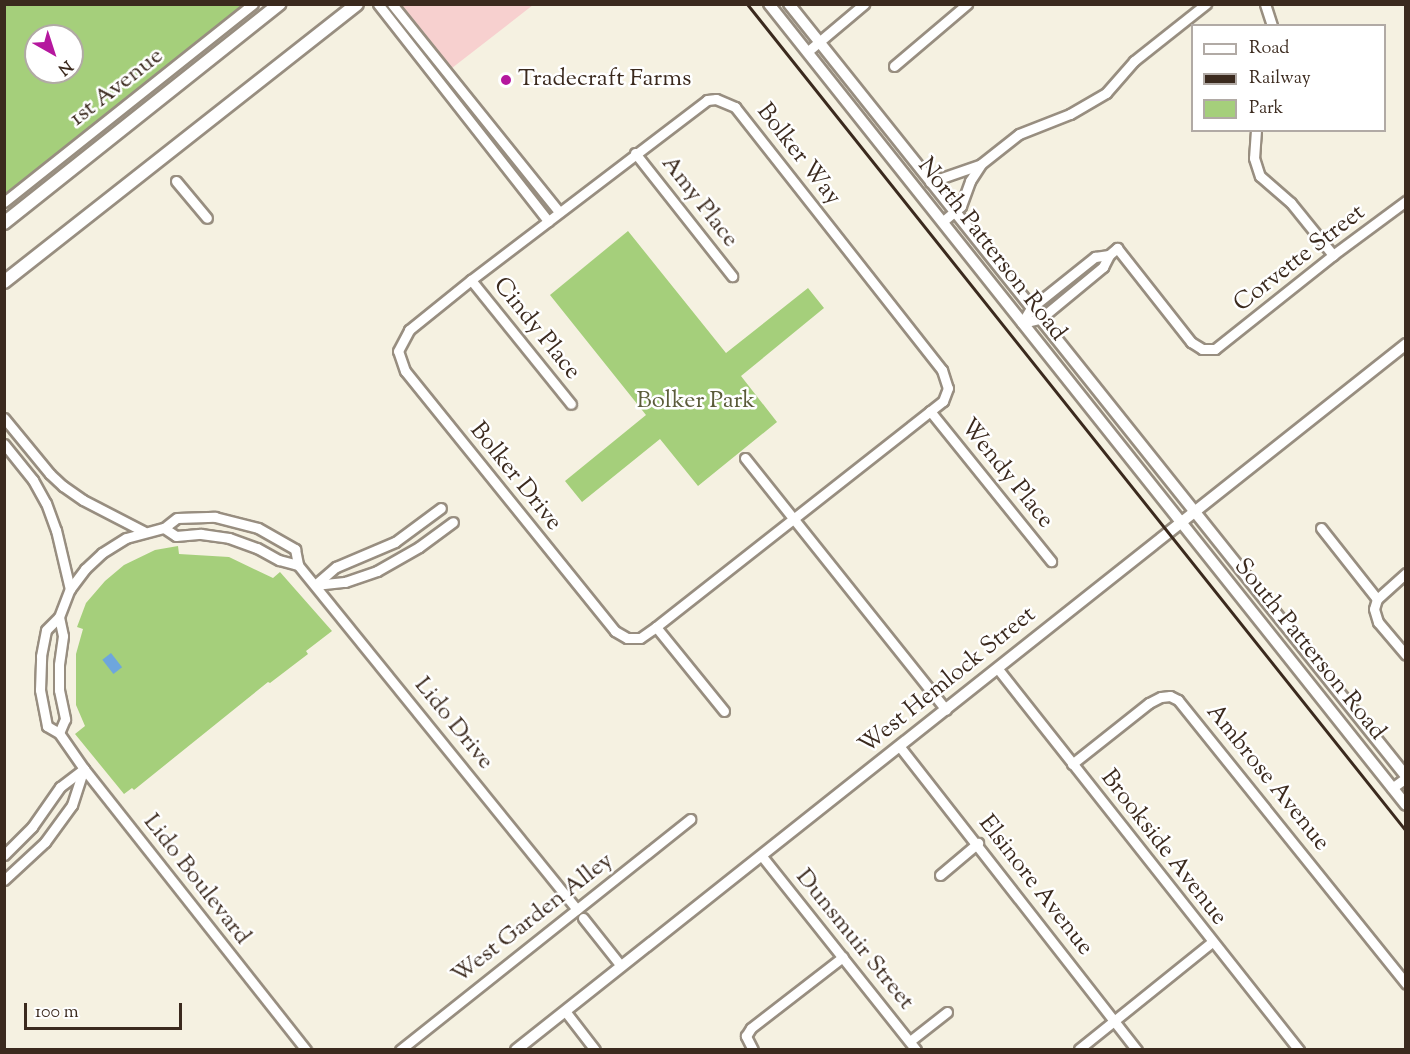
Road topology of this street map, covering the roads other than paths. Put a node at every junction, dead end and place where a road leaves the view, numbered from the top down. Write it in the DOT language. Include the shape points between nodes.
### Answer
graph roads {
  1 [pos="253,4"];
  2 [pos="279,4"];
  3 [pos="357,4"];
  4 [pos="378,4"];
  5 [pos="392,4"];
  6 [pos="769,4"];
  7 [pos="789,4"];
  8 [pos="864,4"];
  9 [pos="967,4"];
  10 [pos="1206,4"];
  11 [pos="1265,4"];
  12 [pos="1271,24"];
  13 [pos="819,42"];
  14 [pos="807,52"];
  15 [pos="894,66"];
  16 [pos="1256,132"];
  17 [pos="635,153"];
  18 [pos="981,164"];
  19 [pos="176,181"];
  20 [pos="930,182"];
  21 [pos="1406,201"];
  22 [pos="4,202"];
  23 [pos="559,212"];
  24 [pos="954,212"];
  25 [pos="207,219"];
  26 [pos="548,221"];
  27 [pos="942,222"];
  28 [pos="4,223"];
  29 [pos="1113,252"];
  30 [pos="1332,255"];
  31 [pos="732,276"];
  32 [pos="471,280"];
  33 [pos="4,282"];
  34 [pos="1031,308"];
  35 [pos="1040,319"];
  36 [pos="1022,323"];
  37 [pos="1406,344"];
  38 [pos="571,404"];
  39 [pos="930,411"];
  40 [pos="4,418"];
  41 [pos="4,444"];
  42 [pos="745,458"];
  43 [pos="441,508"];
  44 [pos="1195,512"];
  45 [pos="793,518"];
  46 [pos="453,522"];
  47 [pos="1180,522"];
  48 [pos="164,528"];
  49 [pos="1321,528"];
  50 [pos="143,531"];
  51 [pos="1051,561"];
  52 [pos="298,565"];
  53 [pos="1406,573"];
  54 [pos="315,585"];
  55 [pos="70,589"];
  56 [pos="1377,599"];
  57 [pos="59,617"];
  58 [pos="656,627"];
  59 [pos="1406,655"];
  60 [pos="998,669"];
  61 [pos="946,710"];
  62 [pos="724,711"];
  63 [pos="60,733"];
  64 [pos="900,747"];
  65 [pos="1072,764"];
  66 [pos="84,769"];
  67 [pos="1406,777"];
  68 [pos="1392,788"];
  69 [pos="1406,805"];
  70 [pos="690,819"];
  71 [pos="978,843"];
  72 [pos="4,855"];
  73 [pos="761,855"];
  74 [pos="940,875"];
  75 [pos="4,880"];
  76 [pos="577,909"];
  77 [pos="583,918"];
  78 [pos="1212,942"];
  79 [pos="843,957"];
  80 [pos="621,966"];
  81 [pos="1406,984"];
  82 [pos="565,1011"];
  83 [pos="947,1012"];
  84 [pos="1114,1020"];
  85 [pos="910,1041"];
  86 [pos="1079,1049"];
  87 [pos="306,1050"];
  88 [pos="400,1050"];
  89 [pos="516,1050"];
  90 [pos="595,1050"];
  91 [pos="753,1050"];
  92 [pos="916,1050"];
  93 [pos="1137,1050"];
  94 [pos="1299,1050"];
  1 -- 22 [label="street, 1st Avenue"];
  2 -- 28 [label="main road"];
  3 -- 33 [label="main road"];
  4 -- 26 [label="street"];
  5 -- 23 [label="street"];
  6 -- 14 [label="street, North Patterson Road"];
  7 -- 13 [label="street, North Patterson Road"];
  8 -- 13 [label="street"];
  9 -- 15 [label="street"];
  10 -- 18 [label="street" via="1134,61 1106,93 1070,114 1019,134"];
  11 -- 12 [label="street"];
  13 -- 14 [label="street"];
  13 -- 20 [label="street, North Patterson Road"];
  14 -- 27 [label="street, North Patterson Road"];
  16 -- 30 [label="street" via="1254,158 1260,176 1291,203"];
  17 -- 23 [label="street, Bolker Way"];
  17 -- 31 [label="street, Amy Place"];
  17 -- 39 [label="street, Bolker Way" via="706,100 722,100 735,108 942,370 948,388 943,401"];
  18 -- 20 [label="street"];
  18 -- 24 [label="street" via="961,206"];
  19 -- 25 [label="street"];
  20 -- 24 [label="street, North Patterson Road"];
  21 -- 30 [label="street, Corvette Street"];
  23 -- 26 [label="street, Bolker Way"];
  24 -- 27 [label="street"];
  24 -- 34 [label="street, North Patterson Road"];
  26 -- 32 [label="street, Bolker Drive"];
  27 -- 36 [label="street, North Patterson Road"];
  29 -- 30 [label="street, Corvette Street" via="1191,342 1202,349 1219,348"];
  29 -- 34 [label="street" via="1095,257"];
  29 -- 35 [label="street" via="1103,267"];
  32 -- 38 [label="street, Cindy Place"];
  32 -- 58 [label="street, Bolker Drive" via="404,337 398,351 405,371 615,631 637,639"];
  34 -- 35 [label="street, North Patterson Road"];
  34 -- 36 [label="street"];
  35 -- 36 [label="street"];
  35 -- 44 [label="street, North Patterson Road"];
  36 -- 47 [label="street, North Patterson Road"];
  37 -- 44 [label="street, West Hemlock Street"];
  39 -- 45 [label="street, Bolker Drive"];
  39 -- 51 [label="street, Wendy Place"];
  40 -- 50 [label="street" via="63,486"];
  41 -- 55 [label="street" via="46,503"];
  42 -- 45 [label="street"];
  43 -- 54 [label="street" via="395,542 336,567"];
  44 -- 47 [label="street, West Hemlock Street"];
  44 -- 67 [label="street, South Patterson Road"];
  45 -- 58 [label="street, Bolker Drive"];
  45 -- 61 [label="street"];
  46 -- 54 [label="street" via="413,552 376,572 345,582"];
  47 -- 60 [label="street, West Hemlock Street"];
  47 -- 68 [label="street, South Patterson Road"];
  48 -- 50 [label="street, Lido Drive"];
  48 -- 52 [label="street, Lido Drive" via="176,536 229,538"];
  48 -- 52 [label="street, Lido Drive" via="177,518 215,517 240,522 285,542 294,549"];
  49 -- 56 [label="street"];
  50 -- 55 [label="street, Lido Boulevard" via="102,553"];
  52 -- 54 [label="street, Lido Drive"];
  53 -- 56 [label="street"];
  54 -- 76 [label="street, Lido Drive"];
  55 -- 57 [label="street, Lido Boulevard"];
  56 -- 59 [label="street" via="1374,609 1378,622"];
  57 -- 63 [label="street, Lido Boulevard" via="63,636 59,690 65,719"];
  57 -- 63 [label="street, Lido Boulevard" via="46,630 40,669 47,726"];
  58 -- 62 [label="street"];
  60 -- 61 [label="street, West Hemlock Street"];
  60 -- 65 [label="street, Brookside Avenue"];
  61 -- 64 [label="street, West Hemlock Street"];
  63 -- 66 [label="street, Lido Boulevard"];
  64 -- 71 [label="street, Elsinore Avenue"];
  64 -- 73 [label="street, West Hemlock Street"];
  65 -- 78 [label="street, Brookside Avenue"];
  65 -- 81 [label="street, Ambrose Avenue" via="1149,703 1161,697 1178,700"];
  66 -- 72 [label="street" via="60,787 32,826"];
  66 -- 75 [label="street" via="72,805 45,842"];
  66 -- 87 [label="street, Lido Boulevard"];
  67 -- 68 [label="street"];
  68 -- 69 [label="street, South Patterson Road"];
  70 -- 76 [label="street, West Garden Alley"];
  71 -- 74 [label="street"];
  71 -- 84 [label="street, Elsinore Avenue"];
  73 -- 79 [label="street, Dunsmuir Street"];
  73 -- 80 [label="street, West Hemlock Street"];
  76 -- 88 [label="street, West Garden Alley"];
  77 -- 80 [label="street"];
  78 -- 84 [label="street"];
  78 -- 94 [label="street, Brookside Avenue"];
  79 -- 85 [label="street, Dunsmuir Street"];
  79 -- 91 [label="street" via="751,1028 746,1036"];
  80 -- 82 [label="street, West Hemlock Street"];
  82 -- 89 [label="street, West Hemlock Street"];
  82 -- 90 [label="street"];
  83 -- 85 [label="street"];
  84 -- 86 [label="street"];
  84 -- 93 [label="street, Elsinore Avenue"];
  85 -- 92 [label="street, Dunsmuir Street"];
}
